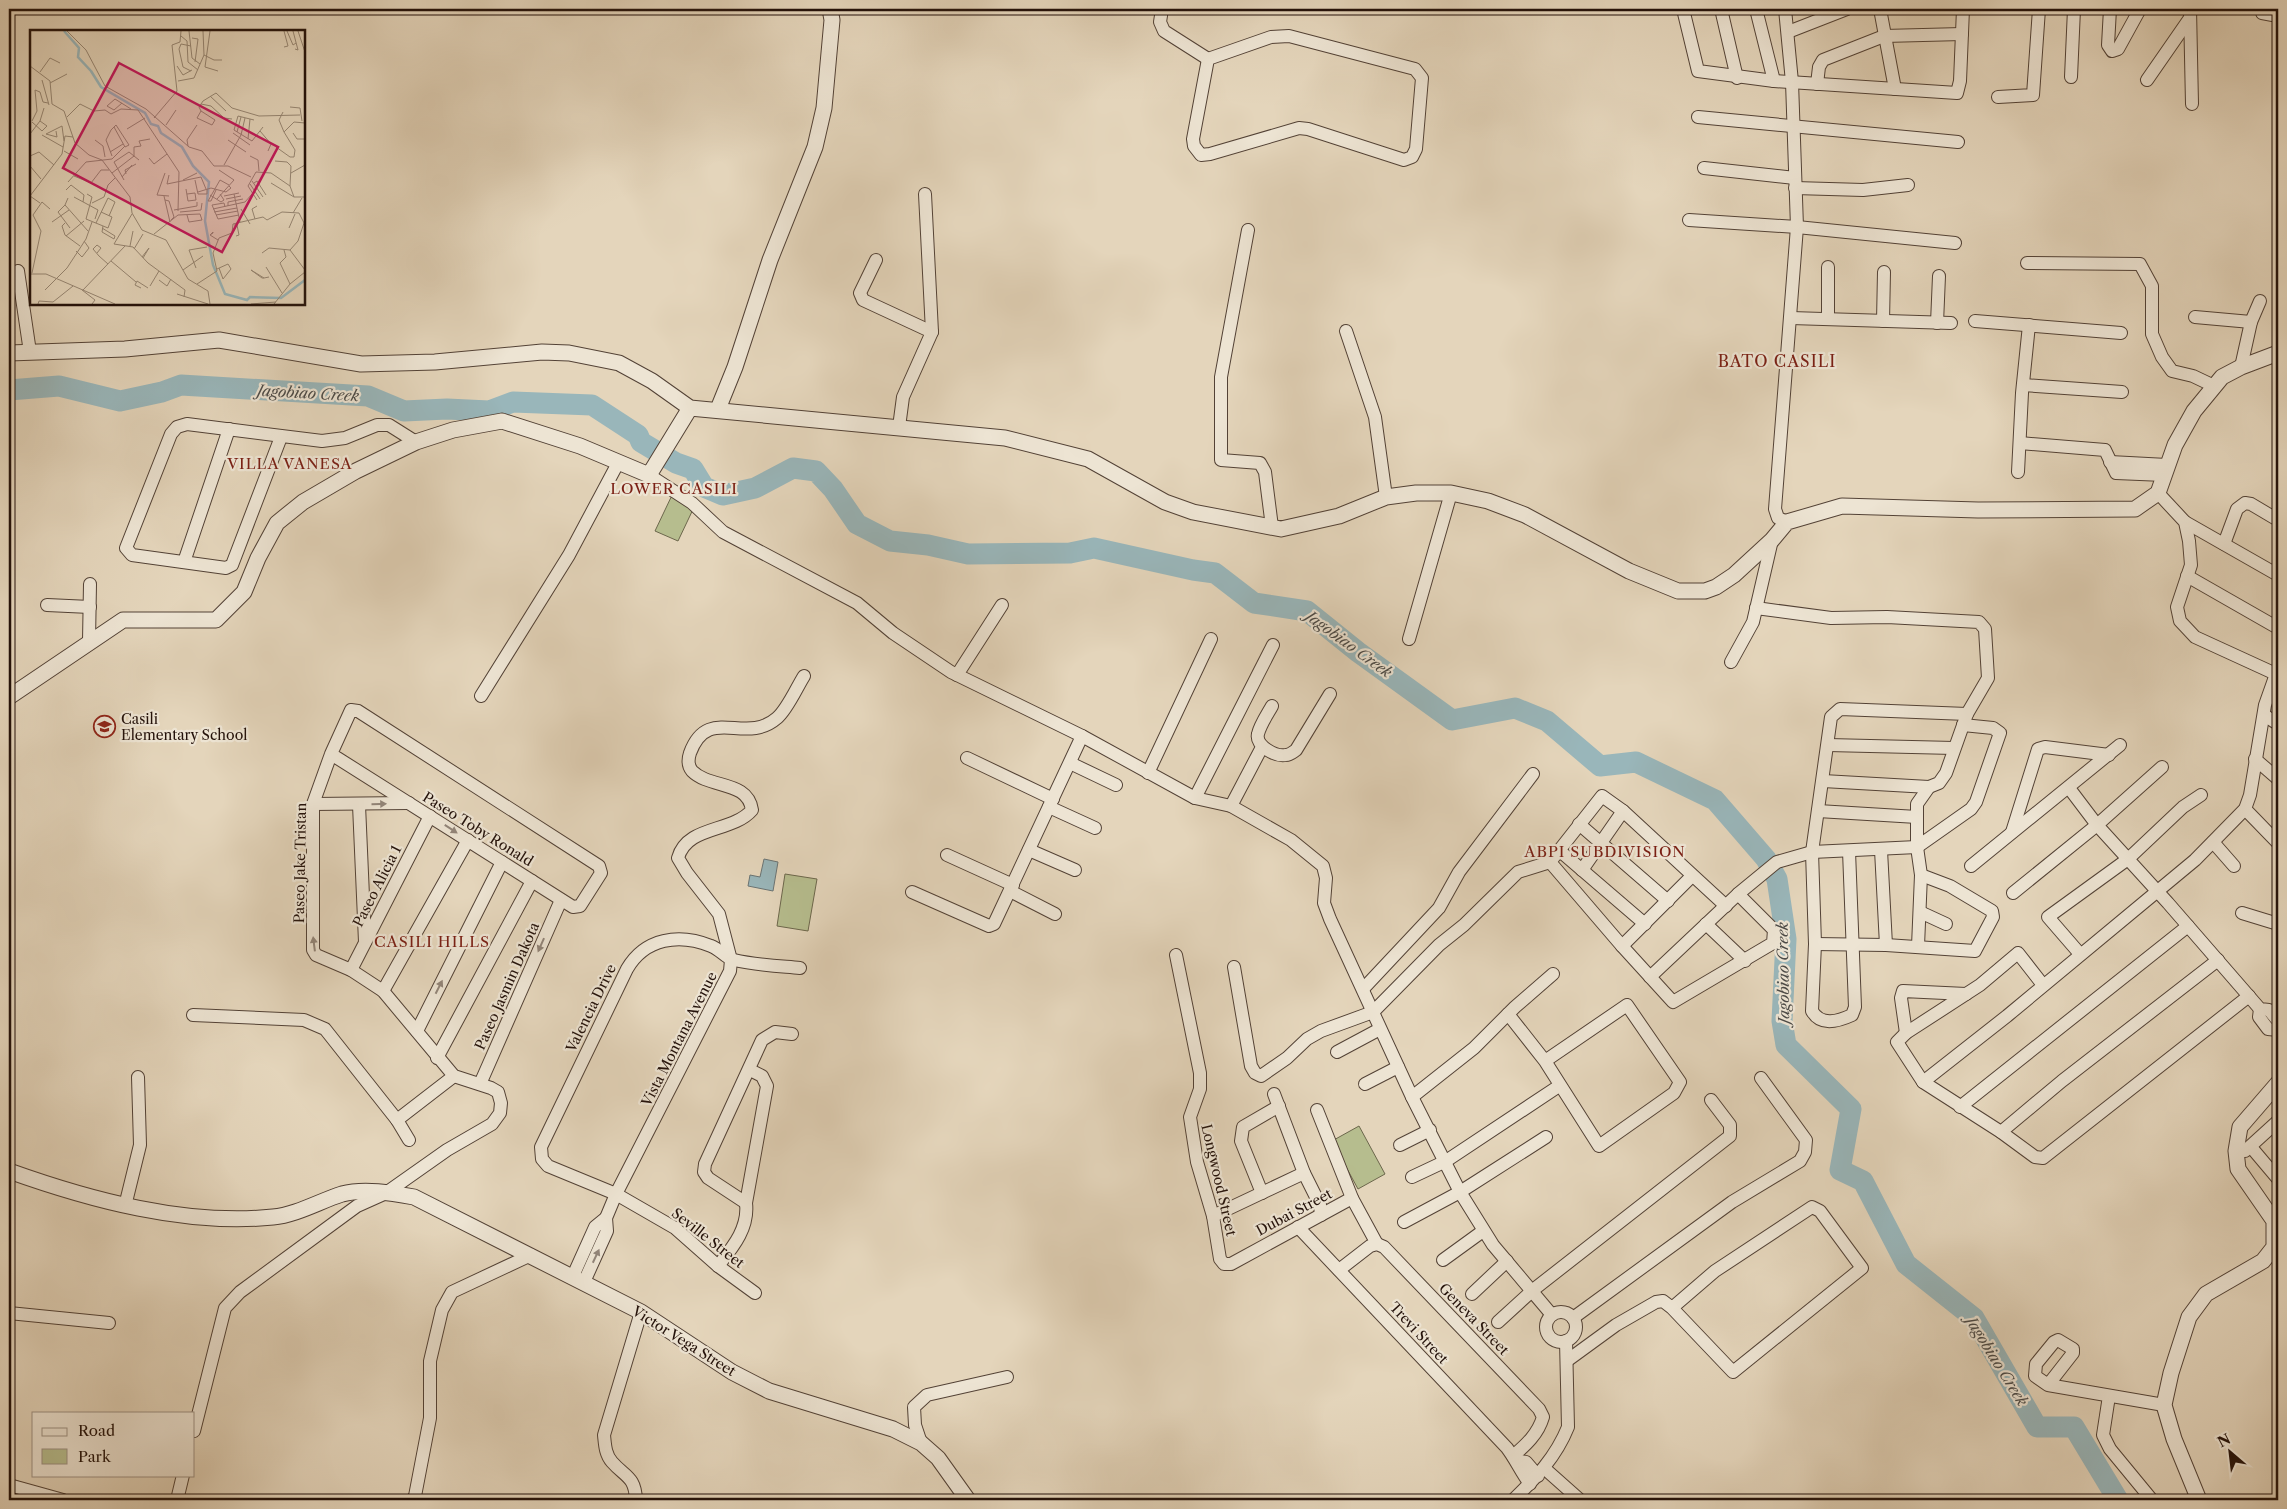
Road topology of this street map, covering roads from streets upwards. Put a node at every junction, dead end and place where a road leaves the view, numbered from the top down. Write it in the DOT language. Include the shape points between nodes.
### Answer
graph roads {
  1 [pos="830,9"];
  2 [pos="1162,9"];
  3 [pos="1683,9"];
  4 [pos="1722,9"];
  5 [pos="1756,9"];
  6 [pos="1784,9"];
  7 [pos="1847,9"];
  8 [pos="1880,9"];
  9 [pos="1963,9"];
  10 [pos="2039,9"];
  11 [pos="2074,9"];
  12 [pos="2110,9"];
  13 [pos="2140,9"];
  14 [pos="2262,13"];
  15 [pos="2190,14"];
  16 [pos="2278,16"];
  17 [pos="1788,32"];
  18 [pos="1962,34"];
  19 [pos="1884,36"];
  20 [pos="1208,59"];
  21 [pos="2071,77"];
  22 [pos="1737,78"];
  23 [pos="2147,80"];
  24 [pos="1774,81"];
  25 [pos="1792,82"];
  26 [pos="1817,84"];
  27 [pos="1895,89"];
  28 [pos="1998,97"];
  29 [pos="2192,104"];
  30 [pos="1698,117"];
  31 [pos="1794,127"];
  32 [pos="1958,142"];
  33 [pos="1704,168"];
  34 [pos="1795,183"];
  35 [pos="1908,185"];
  36 [pos="926,194"];
  37 [pos="1689,220"];
  38 [pos="1797,228"];
  39 [pos="1248,230"];
  40 [pos="1954,243"];
  41 [pos="876,260"];
  42 [pos="2027,263"];
  43 [pos="1828,267"];
  44 [pos="18,271"];
  45 [pos="1884,272"];
  46 [pos="1939,276"];
  47 [pos="2260,301"];
  48 [pos="2195,317"];
  49 [pos="1791,318"];
  50 [pos="1828,320"];
  51 [pos="1883,321"];
  52 [pos="1976,321"];
  53 [pos="2251,322"];
  54 [pos="1937,323"];
  55 [pos="1951,323"];
  56 [pos="2029,325"];
  57 [pos="1346,331"];
  58 [pos="932,332"];
  59 [pos="2122,333"];
  60 [pos="30,352"];
  61 [pos="9,353"];
  62 [pos="2278,353"];
  63 [pos="2241,366"];
  64 [pos="2023,385"];
  65 [pos="2214,386"];
  66 [pos="2122,392"];
  67 [pos="690,408"];
  68 [pos="718,409"];
  69 [pos="899,427"];
  70 [pos="229,429"];
  71 [pos="280,437"];
  72 [pos="416,442"];
  73 [pos="2020,443"];
  74 [pos="618,463"];
  75 [pos="653,470"];
  76 [pos="2166,470"];
  77 [pos="2018,472"];
  78 [pos="2158,492"];
  79 [pos="1452,493"];
  80 [pos="1386,497"];
  81 [pos="2278,520"];
  82 [pos="1787,522"];
  83 [pos="2185,522"];
  84 [pos="1272,528"];
  85 [pos="1772,540"];
  86 [pos="2224,544"];
  87 [pos="184,562"];
  88 [pos="2278,575"];
  89 [pos="2187,576"];
  90 [pos="90,584"];
  91 [pos="48,605"];
  92 [pos="1002,605"];
  93 [pos="90,607"];
  94 [pos="1756,608"];
  95 [pos="2278,628"];
  96 [pos="1211,638"];
  97 [pos="1409,639"];
  98 [pos="89,641"];
  99 [pos="1273,645"];
  100 [pos="1731,662"];
  101 [pos="957,675"];
  102 [pos="2277,675"];
  103 [pos="804,676"];
  104 [pos="1330,694"];
  105 [pos="481,696"];
  106 [pos="9,697"];
  107 [pos="1272,706"];
  108 [pos="2264,715"];
  109 [pos="1965,719"];
  110 [pos="2278,724"];
  111 [pos="1082,736"];
  112 [pos="1828,745"];
  113 [pos="2120,745"];
  114 [pos="1262,747"];
  115 [pos="1954,748"];
  116 [pos="331,754"];
  117 [pos="2109,755"];
  118 [pos="967,758"];
  119 [pos="2255,760"];
  120 [pos="1070,762"];
  121 [pos="2162,767"];
  122 [pos="1148,774"];
  123 [pos="1533,774"];
  124 [pos="2278,779"];
  125 [pos="1822,781"];
  126 [pos="1116,785"];
  127 [pos="1929,787"];
  128 [pos="2069,788"];
  129 [pos="2201,795"];
  130 [pos="1195,798"];
  131 [pos="409,803"];
  132 [pos="1051,803"];
  133 [pos="313,804"];
  134 [pos="359,805"];
  135 [pos="1231,806"];
  136 [pos="2245,809"];
  137 [pos="1623,811"];
  138 [pos="1818,811"];
  139 [pos="430,816"];
  140 [pos="1917,817"];
  141 [pos="1579,824"];
  142 [pos="2097,825"];
  143 [pos="1095,828"];
  144 [pos="2012,832"];
  145 [pos="468,840"];
  146 [pos="1601,842"];
  147 [pos="2213,842"];
  148 [pos="2278,843"];
  149 [pos="1917,847"];
  150 [pos="1029,850"];
  151 [pos="1881,850"];
  152 [pos="1560,851"];
  153 [pos="1849,851"];
  154 [pos="1812,852"];
  155 [pos="947,855"];
  156 [pos="2128,859"];
  157 [pos="502,862"];
  158 [pos="1550,862"];
  159 [pos="1971,866"];
  160 [pos="2234,866"];
  161 [pos="1075,870"];
  162 [pos="1582,870"];
  163 [pos="1921,875"];
  164 [pos="1692,876"];
  165 [pos="532,881"];
  166 [pos="1012,888"];
  167 [pos="912,892"];
  168 [pos="2156,892"];
  169 [pos="2013,893"];
  170 [pos="1738,894"];
  171 [pos="561,900"];
  172 [pos="1668,901"];
  173 [pos="1726,906"];
  174 [pos="1920,912"];
  175 [pos="2242,913"];
  176 [pos="1054,914"];
  177 [pos="1644,924"];
  178 [pos="1706,924"];
  179 [pos="1946,924"];
  180 [pos="2278,924"];
  181 [pos="2188,926"];
  182 [pos="365,944"];
  183 [pos="1815,944"];
  184 [pos="1854,945"];
  185 [pos="1886,945"];
  186 [pos="1622,946"];
  187 [pos="1918,946"];
  188 [pos="2080,954"];
  189 [pos="1176,956"];
  190 [pos="731,960"];
  191 [pos="2218,960"];
  192 [pos="1745,961"];
  193 [pos="1234,967"];
  194 [pos="800,968"];
  195 [pos="351,970"];
  196 [pos="1553,974"];
  197 [pos="1650,976"];
  198 [pos="2043,985"];
  199 [pos="1363,989"];
  200 [pos="384,991"];
  201 [pos="1966,994"];
  202 [pos="2249,996"];
  203 [pos="1373,1012"];
  204 [pos="1508,1014"];
  205 [pos="193,1015"];
  206 [pos="1380,1029"];
  207 [pos="2278,1030"];
  208 [pos="417,1031"];
  209 [pos="1906,1033"];
  210 [pos="792,1034"];
  211 [pos="1337,1052"];
  212 [pos="437,1058"];
  213 [pos="1545,1061"];
  214 [pos="1398,1067"];
  215 [pos="750,1070"];
  216 [pos="454,1076"];
  217 [pos="138,1077"];
  218 [pos="1761,1078"];
  219 [pos="1924,1082"];
  220 [pos="2278,1083"];
  221 [pos="480,1084"];
  222 [pos="1365,1084"];
  223 [pos="1559,1086"];
  224 [pos="1412,1097"];
  225 [pos="1711,1100"];
  226 [pos="1960,1107"];
  227 [pos="1317,1110"];
  228 [pos="397,1120"];
  229 [pos="2278,1121"];
  230 [pos="1430,1130"];
  231 [pos="2001,1132"];
  232 [pos="1546,1137"];
  233 [pos="409,1140"];
  234 [pos="1400,1145"];
  235 [pos="2251,1147"];
  236 [pos="2236,1151"];
  237 [pos="1446,1161"];
  238 [pos="9,1171"];
  239 [pos="1304,1173"];
  240 [pos="1412,1177"];
  241 [pos="2278,1179"];
  242 [pos="1262,1192"];
  243 [pos="1460,1192"];
  244 [pos="386,1193"];
  245 [pos="616,1194"];
  246 [pos="1352,1198"];
  247 [pos="746,1202"];
  248 [pos="124,1206"];
  249 [pos="1321,1214"];
  250 [pos="1213,1216"];
  251 [pos="1404,1222"];
  252 [pos="1298,1227"];
  253 [pos="1483,1231"];
  254 [pos="1377,1244"];
  255 [pos="531,1255"];
  256 [pos="1443,1260"];
  257 [pos="1507,1261"];
  258 [pos="1224,1264"];
  259 [pos="718,1266"];
  260 [pos="1339,1270"];
  261 [pos="578,1279"];
  262 [pos="1533,1290"];
  263 [pos="755,1293"];
  264 [pos="1472,1294"];
  265 [pos="1672,1308"];
  266 [pos="641,1312"];
  267 [pos="9,1313"];
  268 [pos="1552,1315"];
  269 [pos="1573,1318"];
  270 [pos="1498,1322"];
  271 [pos="109,1323"];
  272 [pos="1566,1341"];
  273 [pos="1568,1360"];
  274 [pos="1007,1377"];
  275 [pos="2048,1384"];
  276 [pos="2109,1396"];
  277 [pos="2164,1405"];
  278 [pos="195,1428"];
  279 [pos="921,1443"];
  280 [pos="1515,1458"];
  281 [pos="183,1476"];
  282 [pos="1537,1476"];
  283 [pos="9,1485"];
  284 [pos="63,1500"];
  285 [pos="177,1500"];
  286 [pos="412,1500"];
  287 [pos="636,1500"];
  288 [pos="968,1500"];
  289 [pos="1513,1500"];
  290 [pos="1580,1500"];
  291 [pos="2152,1500"];
  292 [pos="2198,1500"];
  1 -- 68 [label="street" via="832,20 824,108 815,147 770,260"];
  2 -- 20 [label="street" via="1160,22 1164,30"];
  3 -- 22 [label="street" via="1698,72"];
  4 -- 22 [label="street"];
  5 -- 24 [label="street"];
  6 -- 17 [label="street"];
  7 -- 17 [label="street"];
  8 -- 19 [label="street"];
  9 -- 18 [label="street"];
  10 -- 28 [label="street" via="2033,95"];
  11 -- 21 [label="street"];
  12 -- 13 [label="street" via="2108,45 2112,51 2118,49"];
  14 -- 16 [label="street"];
  15 -- 23 [label="street"];
  15 -- 29 [label="street"];
  17 -- 25 [label="street"];
  18 -- 19 [label="street"];
  18 -- 27 [label="street" via="1960,88 1957,93"];
  19 -- 26 [label="street" via="1823,60"];
  19 -- 27 [label="street"];
  20 -- 20 [label="street" via="1193,139 1196,151 1201,155 1299,128 1407,160 1416,149 1422,78 1415,68 1289,36 1271,37"];
  22 -- 24 [label="street"];
  24 -- 25 [label="street"];
  25 -- 26 [label="street"];
  25 -- 31 [label="street"];
  26 -- 27 [label="street"];
  30 -- 31 [label="street"];
  31 -- 32 [label="street"];
  31 -- 34 [label="street"];
  33 -- 34 [label="street"];
  34 -- 35 [label="street" via="1863,190"];
  34 -- 38 [label="street"];
  36 -- 58 [label="street"];
  37 -- 38 [label="street"];
  38 -- 40 [label="street"];
  38 -- 49 [label="street"];
  39 -- 84 [label="street" via="1221,377 1221,460 1260,464 1265,472"];
  41 -- 58 [label="street" via="860,293 863,300"];
  42 -- 65 [label="street" via="2140,264 2152,286 2152,334 2162,357 2172,371"];
  43 -- 50 [label="street"];
  44 -- 60 [label="street"];
  45 -- 51 [label="street"];
  46 -- 54 [label="street"];
  47 -- 53 [label="street"];
  48 -- 53 [label="street"];
  49 -- 50 [label="street"];
  49 -- 82 [label="street" via="1775,509 1778,518"];
  50 -- 51 [label="street"];
  51 -- 54 [label="street"];
  52 -- 56 [label="street"];
  53 -- 63 [label="street"];
  54 -- 55 [label="street"];
  56 -- 59 [label="street"];
  56 -- 64 [label="street"];
  57 -- 80 [label="street" via="1375,417"];
  58 -- 69 [label="street" via="903,397"];
  60 -- 61 [label="street"];
  60 -- 67 [label="street" via="124,349 219,340 361,364 569,353 619,363"];
  62 -- 63 [label="street"];
  63 -- 65 [label="street"];
  64 -- 66 [label="street"];
  64 -- 73 [label="street"];
  65 -- 76 [label="street" via="2194,411 2175,445"];
  67 -- 68 [label="street"];
  67 -- 75 [label="street"];
  68 -- 69 [label="street"];
  69 -- 84 [label="street" via="1005,438 1062,451 1088,459 1165,502 1193,512"];
  70 -- 71 [label="street"];
  70 -- 87 [label="street"];
  70 -- 87 [label="street" via="187,424 177,427 171,434 126,548 132,556"];
  71 -- 72 [label="street" via="322,441 345,438 377,425 389,425"];
  71 -- 87 [label="street" via="232,565 226,568"];
  72 -- 74 [label="street" via="453,430 502,421 580,446"];
  72 -- 98 [label="street" via="348,475 303,502 277,523 244,592 216,620 122,620"];
  73 -- 76 [label="street" via="2105,450 2110,462"];
  73 -- 77 [label="street"];
  74 -- 75 [label="street"];
  74 -- 105 [label="street" via="569,555"];
  75 -- 101 [label="street" via="723,532 857,603 894,634"];
  76 -- 78 [label="street"];
  78 -- 82 [label="street" via="2136,509 1978,510 1842,506"];
  78 -- 83 [label="street"];
  79 -- 80 [label="street"];
  79 -- 85 [label="street" via="1488,501 1525,515 1629,571 1678,591 1716,587"];
  79 -- 97 [label="street"];
  80 -- 84 [label="street" via="1312,524"];
  81 -- 86 [label="street" via="2245,503 2236,509"];
  82 -- 85 [label="street"];
  83 -- 86 [label="street"];
  83 -- 89 [label="street" via="2191,565"];
  85 -- 94 [label="street"];
  86 -- 88 [label="street"];
  89 -- 95 [label="street"];
  89 -- 102 [label="street" via="2177,608 2186,630"];
  90 -- 93 [label="street"];
  91 -- 93 [label="street"];
  92 -- 101 [label="street"];
  93 -- 98 [label="street"];
  94 -- 100 [label="street"];
  94 -- 109 [label="street" via="1832,618 1979,622 1985,629 1988,678"];
  96 -- 122 [label="street"];
  98 -- 106 [label="street"];
  99 -- 130 [label="street"];
  101 -- 111 [label="street"];
  102 -- 108 [label="street"];
  103 -- 190 [label="street, Vista Montana Avenue" via="778,718 747,730 717,727 704,731 698,736 689,758 689,766 699,776 743,792 750,799 752,810 741,821 688,840 678,858 719,914"];
  104 -- 114 [label="street" via="1296,750 1283,756"];
  107 -- 114 [label="street" via="1257,735"];
  108 -- 110 [label="street"];
  108 -- 119 [label="street"];
  109 -- 112 [label="street" via="1840,710 1831,716"];
  109 -- 115 [label="street"];
  109 -- 149 [label="street" via="2000,733 1976,802"];
  111 -- 120 [label="street"];
  111 -- 122 [label="street"];
  112 -- 115 [label="street"];
  112 -- 125 [label="street"];
  113 -- 117 [label="street"];
  114 -- 135 [label="street"];
  115 -- 127 [label="street" via="1946,773 1939,783"];
  116 -- 131 [label="street"];
  116 -- 133 [label="street, Paseo Jake Tristan"];
  116 -- 171 [label="street, Paseo Jake Tristan" via="352,710 358,711 599,866 601,873 580,906 573,907"];
  117 -- 128 [label="street"];
  117 -- 144 [label="street" via="2045,747 2038,749"];
  118 -- 132 [label="street"];
  119 -- 124 [label="street"];
  119 -- 136 [label="street"];
  120 -- 126 [label="street"];
  120 -- 132 [label="street"];
  121 -- 142 [label="street"];
  122 -- 130 [label="street"];
  123 -- 199 [label="street" via="1459,872 1439,908"];
  125 -- 127 [label="street"];
  125 -- 138 [label="street"];
  127 -- 140 [label="street" via="1917,804"];
  128 -- 142 [label="street"];
  128 -- 144 [label="street"];
  129 -- 156 [label="street" via="2183,807"];
  130 -- 135 [label="street"];
  134 -- 131 [label="street, Paseo Toby Ronald, one-way"];
  131 -- 139 [label="street, Paseo Toby Ronald"];
  132 -- 143 [label="street"];
  132 -- 150 [label="street"];
  133 -- 134 [label="street, Paseo Toby Ronald"];
  195 -- 133 [label="street, Paseo Jake Tristan, one-way" via="316,955 313,950"];
  134 -- 182 [label="street"];
  135 -- 199 [label="street" via="1291,840 1323,866 1326,878 1324,903"];
  136 -- 147 [label="street"];
  136 -- 148 [label="street"];
  137 -- 141 [label="street" via="1602,796"];
  137 -- 146 [label="street"];
  137 -- 164 [label="street"];
  138 -- 140 [label="street"];
  138 -- 154 [label="street"];
  139 -- 145 [label="street, Paseo Toby Ronald, one-way"];
  139 -- 182 [label="street, Paseo Alicia 1"];
  140 -- 149 [label="street"];
  141 -- 146 [label="street"];
  141 -- 152 [label="street"];
  142 -- 156 [label="street"];
  142 -- 169 [label="street"];
  144 -- 159 [label="street"];
  145 -- 157 [label="street, Paseo Toby Ronald"];
  145 -- 200 [label="street"];
  146 -- 162 [label="street"];
  146 -- 172 [label="street"];
  147 -- 160 [label="street"];
  147 -- 168 [label="street"];
  149 -- 151 [label="street"];
  149 -- 163 [label="street"];
  150 -- 161 [label="street"];
  150 -- 166 [label="street"];
  151 -- 153 [label="street"];
  151 -- 185 [label="street"];
  152 -- 158 [label="street"];
  152 -- 162 [label="street"];
  153 -- 154 [label="street"];
  153 -- 184 [label="street"];
  154 -- 170 [label="street" via="1777,862"];
  154 -- 183 [label="street"];
  155 -- 166 [label="street"];
  156 -- 168 [label="street"];
  156 -- 188 [label="street" via="2048,917"];
  157 -- 165 [label="street, Paseo Toby Ronald"];
  208 -- 157 [label="street, one-way"];
  158 -- 186 [label="street"];
  158 -- 203 [label="street" via="1518,872"];
  162 -- 177 [label="street"];
  163 -- 174 [label="street"];
  163 -- 187 [label="street" via="1950,886 1990,909 1993,917 1975,951"];
  164 -- 172 [label="street"];
  164 -- 173 [label="street"];
  165 -- 171 [label="street, Paseo Toby Ronald"];
  165 -- 212 [label="street"];
  166 -- 167 [label="street" via="996,922 989,926"];
  166 -- 176 [label="street"];
  168 -- 181 [label="street"];
  168 -- 188 [label="street"];
  170 -- 173 [label="street"];
  170 -- 192 [label="street" via="1775,934 1774,943"];
  171 -- 221 [label="street, Paseo Jasmin Dakota, one-way"];
  172 -- 177 [label="street"];
  173 -- 178 [label="street"];
  174 -- 179 [label="street"];
  174 -- 187 [label="street"];
  175 -- 180 [label="street"];
  177 -- 186 [label="street"];
  178 -- 192 [label="street"];
  178 -- 197 [label="street"];
  181 -- 191 [label="street"];
  181 -- 226 [label="street"];
  182 -- 195 [label="street, Paseo Alicia 1"];
  183 -- 184 [label="street"];
  183 -- 184 [label="street" via="1812,1011 1822,1020 1838,1022 1852,1015 1856,1007"];
  184 -- 185 [label="street"];
  185 -- 187 [label="street"];
  186 -- 197 [label="street"];
  188 -- 198 [label="street"];
  189 -- 250 [label="street, Longwood Street" via="1200,1072 1200,1089 1190,1117 1197,1162"];
  190 -- 194 [label="street, Valencia Drive"];
  190 -- 245 [label="street, Vista Montana Avenue" via="730,971"];
  190 -- 245 [label="street, Valencia Drive" via="714,946 676,939 656,942 643,949 627,969 541,1147 542,1159 548,1166"];
  191 -- 202 [label="street"];
  191 -- 231 [label="street"];
  192 -- 197 [label="street" via="1673,1002"];
  193 -- 203 [label="street" via="1251,1066 1261,1076 1307,1039"];
  195 -- 200 [label="street"];
  196 -- 204 [label="street"];
  198 -- 201 [label="street" via="2018,953"];
  198 -- 219 [label="street"];
  199 -- 203 [label="street"];
  200 -- 208 [label="street"];
  201 -- 209 [label="street"];
  201 -- 209 [label="street" via="1903,991"];
  202 -- 207 [label="street" via="2260,1009 2269,1010 2278,1021"];
  202 -- 231 [label="street" via="2043,1158 2035,1157"];
  203 -- 206 [label="street"];
  204 -- 213 [label="street"];
  204 -- 224 [label="street" via="1474,1048"];
  205 -- 228 [label="street" via="304,1020 325,1029"];
  206 -- 211 [label="street"];
  206 -- 214 [label="street"];
  208 -- 212 [label="street"];
  209 -- 219 [label="street" via="1898,1042"];
  210 -- 215 [label="street" via="775,1032 762,1040"];
  212 -- 216 [label="street"];
  213 -- 223 [label="street"];
  213 -- 223 [label="street" via="1627,1005 1680,1082 1674,1093 1599,1146"];
  214 -- 222 [label="street"];
  214 -- 224 [label="street"];
  215 -- 247 [label="street" via="762,1076 767,1086"];
  215 -- 247 [label="street" via="709,1154 704,1172 708,1178"];
  216 -- 221 [label="street"];
  216 -- 228 [label="street"];
  217 -- 248 [label="street" via="140,1145"];
  218 -- 269 [label="street" via="1806,1140 1800,1161 1732,1202"];
  219 -- 226 [label="street"];
  220 -- 236 [label="street" via="2240,1127"];
  221 -- 244 [label="street" via="498,1092 500,1113 492,1124 447,1150"];
  223 -- 237 [label="street"];
  224 -- 230 [label="street"];
  225 -- 262 [label="street" via="1730,1125 1730,1136"];
  226 -- 231 [label="street"];
  227 -- 246 [label="street"];
  228 -- 233 [label="street"];
  229 -- 235 [label="street"];
  230 -- 234 [label="street"];
  230 -- 237 [label="street"];
  232 -- 243 [label="street"];
  235 -- 236 [label="street"];
  235 -- 241 [label="street"];
  236 -- 277 [label="street" via="2238,1169 2274,1222 2274,1247 2263,1261 2206,1294 2189,1317"];
  237 -- 240 [label="street"];
  237 -- 243 [label="street"];
  238 -- 248 [label="street, Victor Vega Street"];
  239 -- 242 [label="street"];
  239 -- 242 [label="street" via="1277,1100 1243,1126 1240,1132"];
  239 -- 249 [label="street" via="1320,1205"];
  242 -- 250 [label="street"];
  243 -- 251 [label="street"];
  243 -- 253 [label="street"];
  244 -- 248 [label="street, Victor Vega Street" via="344,1194 275,1217 220,1219"];
  244 -- 255 [label="street, Victor Vega Street" via="414,1197"];
  244 -- 278 [label="street" via="357,1206 240,1292 225,1308"];
  245 -- 259 [label="street, Seville Street" via="675,1228"];
  245 -- 261 [label="street, Vista Montana Avenue" via="606,1218 596,1227"];
  246 -- 249 [label="street, Dubai Street"];
  246 -- 254 [label="street"];
  247 -- 259 [label="street" via="747,1215 736,1244"];
  249 -- 252 [label="street, Dubai Street"];
  250 -- 258 [label="street, Longwood Street" via="1220,1260"];
  252 -- 258 [label="street, Dubai Street" via="1231,1264"];
  252 -- 260 [label="street, Trevi Street"];
  253 -- 256 [label="street"];
  253 -- 257 [label="street"];
  254 -- 260 [label="street"];
  254 -- 280 [label="street, Geneva Street" via="1384,1247 1539,1409 1543,1417 1540,1426"];
  255 -- 261 [label="street, Victor Vega Street"];
  255 -- 286 [label="street" via="452,1292 442,1310 430,1361 430,1418"];
  257 -- 262 [label="street"];
  257 -- 264 [label="street"];
  259 -- 263 [label="street, Seville Street"];
  260 -- 280 [label="street, Trevi Street"];
  261 -- 266 [label="street, Victor Vega Street"];
  262 -- 268 [label="street"];
  262 -- 270 [label="street"];
  265 -- 265 [label="street" via="1716,1271 1812,1207 1820,1211 1862,1268 1733,1372"];
  265 -- 273 [label="street" via="1656,1302 1616,1325"];
  266 -- 279 [label="street, Victor Vega Street" via="732,1372 769,1391 893,1429"];
  266 -- 287 [label="street" via="604,1435 606,1451 611,1461 631,1478"];
  267 -- 271 [label="street"];
  268 -- 269 [label="street" via="1559,1312"];
  268 -- 272 [label="street" via="1546,1330 1550,1338"];
  269 -- 272 [label="street" via="1576,1326 1574,1335"];
  272 -- 273 [label="street"];
  273 -- 282 [label="street" via="1568,1427 1563,1441"];
  274 -- 279 [label="street" via="927,1395 914,1407 915,1426"];
  275 -- 276 [label="street"];
  276 -- 277 [label="street"];
  276 -- 291 [label="street" via="2103,1435 2110,1449"];
  277 -- 292 [label="street"];
  279 -- 288 [label="street, Victor Vega Street" via="938,1458"];
  280 -- 282 [label="street, Trevi Street" via="1518,1468"];
  281 -- 285 [label="street"];
  282 -- 289 [label="street"];
  282 -- 290 [label="street, Trevi Street"];
  283 -- 284 [label="street"];
}
